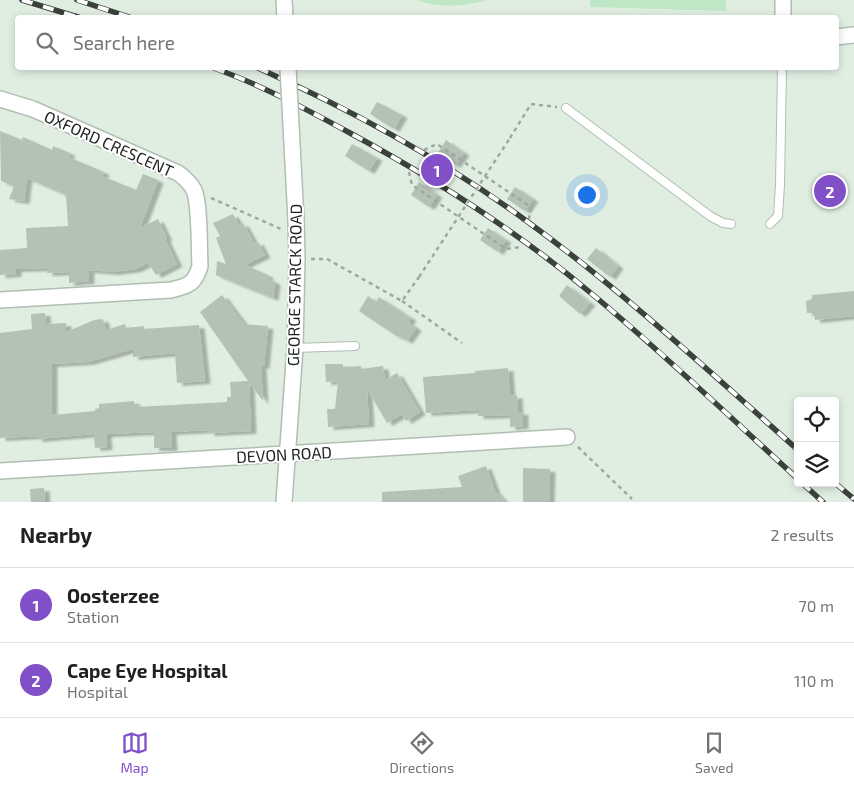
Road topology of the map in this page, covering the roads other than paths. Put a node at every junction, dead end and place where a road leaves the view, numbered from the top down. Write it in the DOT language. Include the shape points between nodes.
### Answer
graph roads {
  1 [pos="284,0"];
  2 [pos="783,0"];
  3 [pos="285,15"];
  4 [pos="783,15"];
  5 [pos="854,35"];
  6 [pos="839,37"];
  7 [pos="288,70"];
  8 [pos="782,70"];
  9 [pos="0,98"];
  10 [pos="566,108"];
  11 [pos="731,224"];
  12 [pos="770,224"];
  13 [pos="0,300"];
  14 [pos="355,346"];
  15 [pos="294,348"];
  16 [pos="568,437"];
  17 [pos="287,453"];
  18 [pos="0,471"];
  19 [pos="284,502"];
  1 -- 3 [label="street"];
  2 -- 4 [label="street"];
  5 -- 6 [label="street"];
  7 -- 15 [label="street, GEORGE STARCK ROAD, bridge" via="297,258"];
  8 -- 12 [label="lane" via="778,216"];
  9 -- 13 [label="street, OXFORD CRESCENT" via="33,109 178,173 190,183 196,202 200,266 197,276 187,287 171,290"];
  10 -- 11 [label="lane" via="710,216"];
  14 -- 15 [label="lane"];
  15 -- 17 [label="street, GEORGE STARCK ROAD"];
  16 -- 17 [label="street, DEVON ROAD"];
  17 -- 18 [label="street, DEVON ROAD"];
  17 -- 19 [label="street, GEORGE STARCK ROAD"];
}
